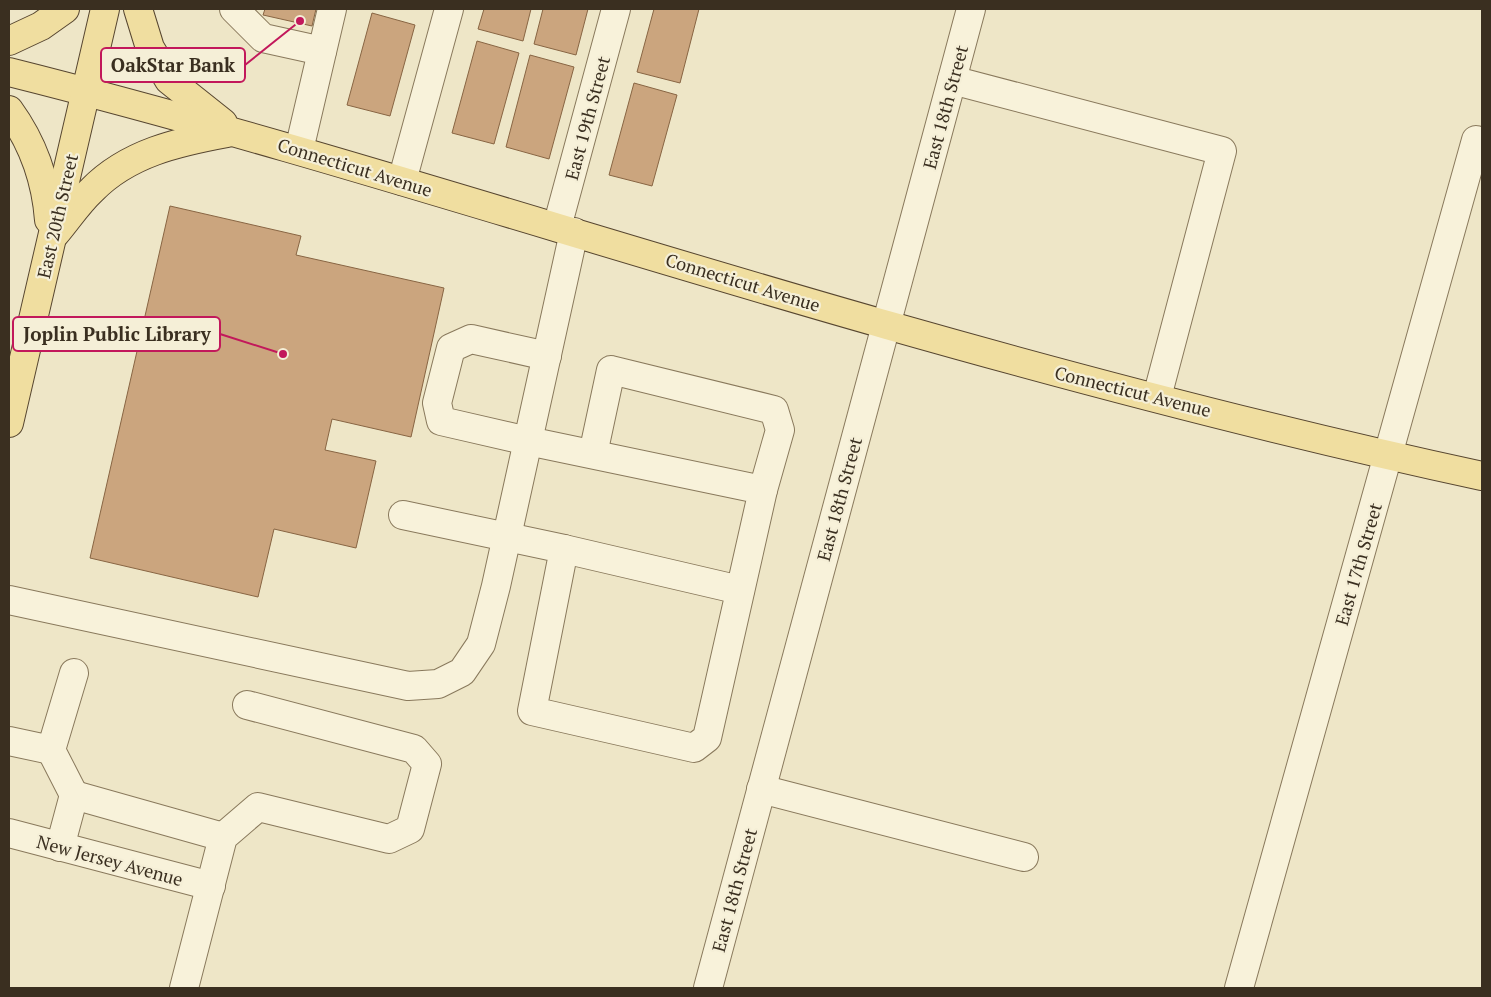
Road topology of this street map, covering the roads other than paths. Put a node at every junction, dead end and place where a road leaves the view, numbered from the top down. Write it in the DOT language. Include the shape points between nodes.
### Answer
graph roads {
  1 [pos="64,9"];
  2 [pos="105,9"];
  3 [pos="138,9"];
  4 [pos="234,9"];
  5 [pos="332,9"];
  6 [pos="449,9"];
  7 [pos="616,9"];
  8 [pos="971,9"];
  9 [pos="9,41"];
  10 [pos="322,51"];
  11 [pos="9,72"];
  12 [pos="952,80"];
  13 [pos="86,91"];
  14 [pos="9,110"];
  15 [pos="234,132"];
  16 [pos="1476,140"];
  17 [pos="299,150"];
  18 [pos="402,181"];
  19 [pos="566,229"];
  20 [pos="51,240"];
  21 [pos="886,325"];
  22 [pos="547,356"];
  23 [pos="1157,397"];
  24 [pos="9,419"];
  25 [pos="528,441"];
  26 [pos="593,454"];
  27 [pos="1388,456"];
  28 [pos="1482,476"];
  29 [pos="763,490"];
  30 [pos="403,515"];
  31 [pos="507,538"];
  32 [pos="564,550"];
  33 [pos="740,590"];
  34 [pos="9,600"];
  35 [pos="74,673"];
  36 [pos="248,704"];
  37 [pos="9,741"];
  38 [pos="51,750"];
  39 [pos="761,789"];
  40 [pos="74,795"];
  41 [pos="9,833"];
  42 [pos="223,837"];
  43 [pos="60,847"];
  44 [pos="1024,857"];
  45 [pos="211,886"];
  46 [pos="184,988"];
  47 [pos="708,988"];
  48 [pos="1239,988"];
  1 -- 9 [label="main road" via="41,26"];
  2 -- 13 [label="main road, East 20th Street"];
  3 -- 15 [label="main road" via="150,48 169,80"];
  4 -- 10 [label="street" via="263,38"];
  5 -- 10 [label="street"];
  6 -- 18 [label="street"];
  7 -- 19 [label="street, East 19th Street"];
  8 -- 12 [label="street, East 18th Street"];
  10 -- 17 [label="street"];
  11 -- 13 [label="main road, Connecticut Avenue"];
  12 -- 21 [label="street, East 18th Street"];
  12 -- 23 [label="street" via="1222,151"];
  13 -- 15 [label="main road, Connecticut Avenue"];
  13 -- 20 [label="main road, East 20th Street"];
  14 -- 20 [label="main road" via="34,152 44,183"];
  15 -- 17 [label="main road, Connecticut Avenue"];
  15 -- 20 [label="main road" via="167,146 120,166 91,190"];
  16 -- 27 [label="street, East 17th Street"];
  17 -- 18 [label="main road, Connecticut Avenue"];
  18 -- 19 [label="main road, Connecticut Avenue"];
  19 -- 21 [label="main road, Connecticut Avenue"];
  19 -- 22 [label="street, East 19th Street"];
  20 -- 24 [label="main road, East 20th Street"];
  21 -- 23 [label="main road, Connecticut Avenue"];
  21 -- 39 [label="street, East 18th Street"];
  22 -- 25 [label="street, East 19th Street"];
  22 -- 25 [label="street" via="471,339 451,348 437,403 441,421"];
  23 -- 27 [label="main road, Connecticut Avenue"];
  25 -- 26 [label="street"];
  25 -- 31 [label="street, East 19th Street"];
  26 -- 29 [label="street"];
  26 -- 29 [label="street" via="611,370 774,410 780,430"];
  27 -- 28 [label="main road, Connecticut Avenue"];
  27 -- 48 [label="street, East 17th Street"];
  29 -- 33 [label="street"];
  30 -- 31 [label="street"];
  31 -- 32 [label="street"];
  31 -- 34 [label="street, East 19th Street" via="481,644 462,672 438,684 408,686 366,678"];
  32 -- 33 [label="street"];
  32 -- 33 [label="street" via="532,711 694,748 707,738"];
  35 -- 38 [label="street"];
  36 -- 42 [label="street" via="414,749 427,764 410,829 390,839 258,807"];
  37 -- 38 [label="street"];
  38 -- 40 [label="street"];
  39 -- 44 [label="street"];
  39 -- 47 [label="street, East 18th Street"];
  40 -- 42 [label="street"];
  40 -- 43 [label="street"];
  41 -- 43 [label="street, New Jersey Avenue"];
  42 -- 45 [label="street"];
  43 -- 45 [label="street, New Jersey Avenue"];
  45 -- 46 [label="street"];
}
